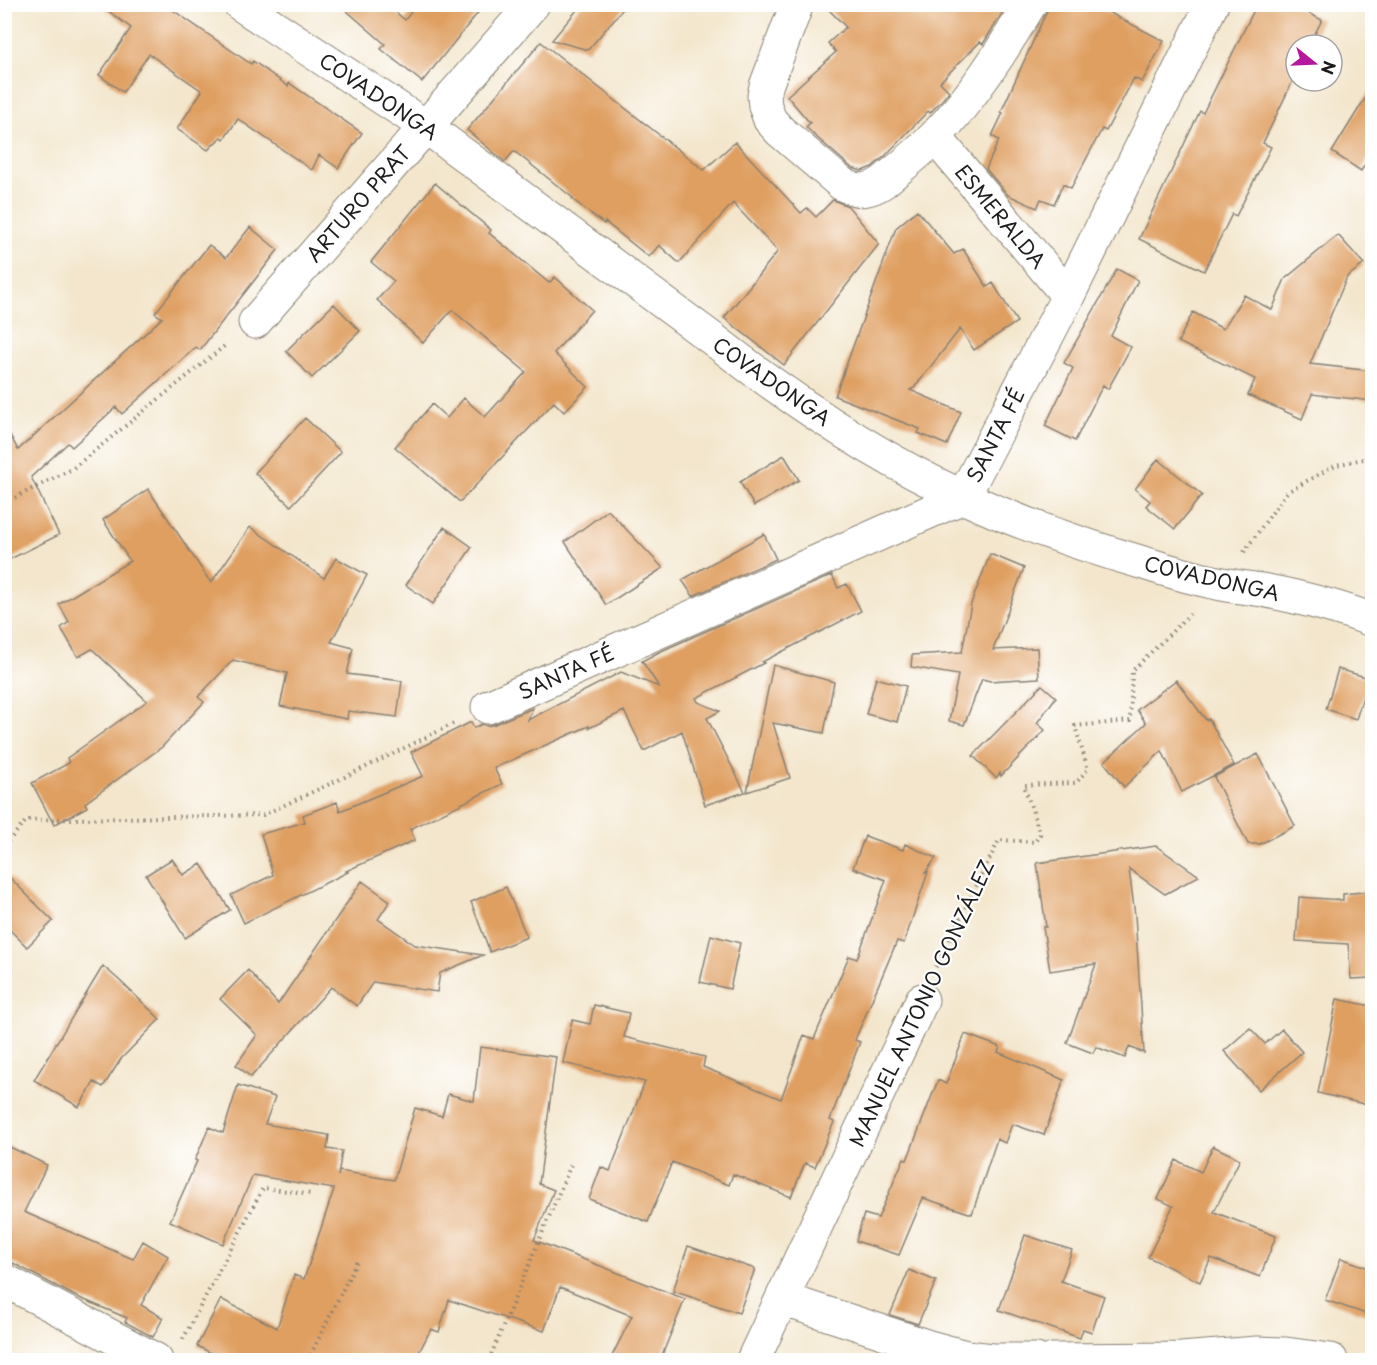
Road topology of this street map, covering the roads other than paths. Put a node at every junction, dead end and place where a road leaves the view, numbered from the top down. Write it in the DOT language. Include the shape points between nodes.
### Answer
graph roads {
  1 [pos="240,4"];
  2 [pos="533,4"];
  3 [pos="1030,4"];
  4 [pos="1212,4"];
  5 [pos="796,5"];
  6 [pos="425,126"];
  7 [pos="935,137"];
  8 [pos="1068,296"];
  9 [pos="255,322"];
  10 [pos="963,497"];
  11 [pos="1372,620"];
  12 [pos="488,707"];
  13 [pos="922,1000"];
  14 [pos="4,1280"];
  15 [pos="782,1299"];
  16 [pos="156,1360"];
  17 [pos="753,1360"];
  18 [pos="1036,1360"];
  19 [pos="1053,1360"];
  20 [pos="1331,1360"];
  1 -- 6 [label="street, COVADONGA"];
  2 -- 6 [label="street, ARTURO PRAT"];
  3 -- 7 [label="street" via="1000,54"];
  4 -- 8 [label="street, SANTA FÉ"];
  5 -- 7 [label="street" via="764,96 770,120 780,131 842,184 865,190 883,182"];
  6 -- 9 [label="street, ARTURO PRAT"];
  6 -- 10 [label="street, COVADONGA" via="809,410"];
  7 -- 8 [label="street, ESMERALDA"];
  8 -- 10 [label="street, SANTA FÉ"];
  10 -- 11 [label="street, COVADONGA" via="1149,565 1221,584 1309,600"];
  10 -- 12 [label="street, SANTA FÉ"];
  13 -- 15 [label="street, MANUEL ANTONIO GONZÁLEZ"];
  14 -- 16 [label="street"];
  15 -- 17 [label="street, MANUEL ANTONIO GONZÁLEZ"];
  15 -- 18 [label="street" via="966,1357"];
  19 -- 20 [label="street" via="1181,1359 1257,1353"];
}
